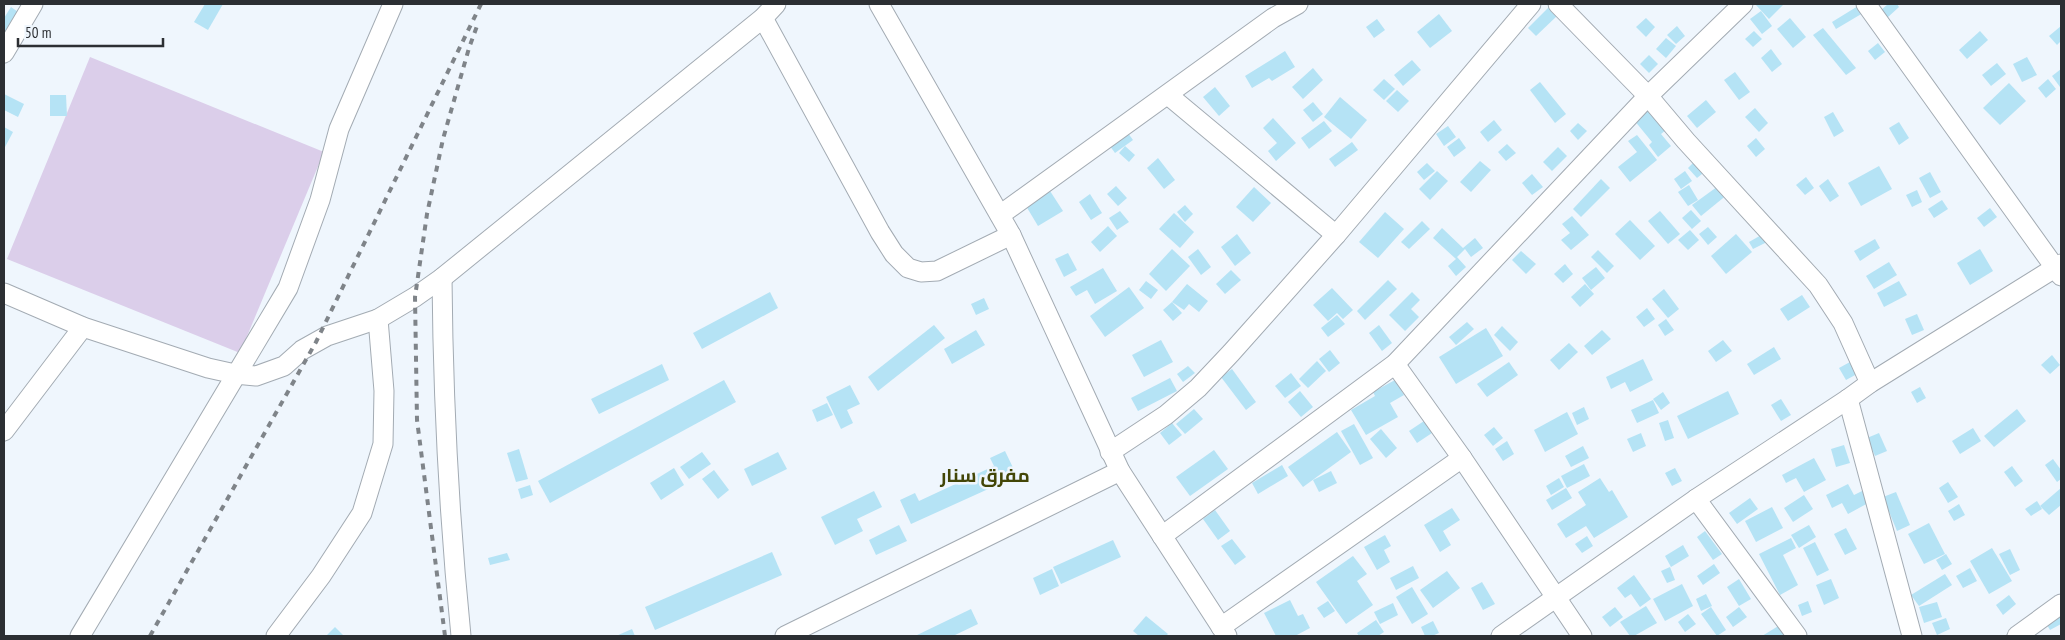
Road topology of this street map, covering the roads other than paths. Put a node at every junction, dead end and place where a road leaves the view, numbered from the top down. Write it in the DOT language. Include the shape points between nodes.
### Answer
graph roads {
  1 [pos="33,4"];
  2 [pos="393,4"];
  3 [pos="776,4"];
  4 [pos="879,4"];
  5 [pos="1298,4"];
  6 [pos="1531,4"];
  7 [pos="1558,4"];
  8 [pos="1743,4"];
  9 [pos="1866,4"];
  10 [pos="762,18"];
  11 [pos="4,53"];
  12 [pos="1168,95"];
  13 [pos="1648,96"];
  14 [pos="1000,215"];
  15 [pos="1011,235"];
  16 [pos="1336,235"];
  17 [pos="2059,269"];
  18 [pos="442,278"];
  19 [pos="4,293"];
  20 [pos="378,319"];
  21 [pos="83,327"];
  22 [pos="1395,364"];
  23 [pos="235,374"];
  24 [pos="1870,383"];
  25 [pos="1848,399"];
  26 [pos="4,431"];
  27 [pos="1110,452"];
  28 [pos="1462,458"];
  29 [pos="1120,471"];
  30 [pos="1696,499"];
  31 [pos="1162,536"];
  32 [pos="1557,598"];
  33 [pos="2061,604"];
  34 [pos="1224,631"];
  35 [pos="80,636"];
  36 [pos="276,636"];
  37 [pos="461,636"];
  38 [pos="785,636"];
  39 [pos="1501,636"];
  40 [pos="1582,636"];
  41 [pos="1797,636"];
  42 [pos="1912,636"];
  43 [pos="2017,636"];
  1 -- 11 [label="street"];
  2 -- 23 [label="street" via="339,129 320,200 288,288"];
  3 -- 10 [label="street"];
  4 -- 14 [label="street"];
  5 -- 12 [label="street" via="1273,18"];
  6 -- 16 [label="street"];
  7 -- 13 [label="street"];
  8 -- 13 [label="street"];
  9 -- 17 [label="street"];
  10 -- 15 [label="street" via="880,232 908,268 936,272"];
  10 -- 18 [label="street"];
  12 -- 14 [label="street"];
  12 -- 16 [label="street"];
  13 -- 22 [label="street"];
  13 -- 24 [label="street" via="1818,285 1843,323"];
  14 -- 15 [label="street"];
  15 -- 27 [label="street"];
  16 -- 27 [label="street" via="1198,388 1166,415"];
  17 -- 24 [label="street"];
  18 -- 20 [label="street"];
  18 -- 37 [label="street" via="443,399"];
  19 -- 21 [label="street"];
  20 -- 23 [label="street" via="327,336 270,372 256,376"];
  20 -- 36 [label="street" via="384,391 383,444 365,504 321,576"];
  21 -- 23 [label="street"];
  21 -- 26 [label="street"];
  22 -- 28 [label="street"];
  22 -- 31 [label="street"];
  23 -- 35 [label="street"];
  24 -- 25 [label="street"];
  25 -- 30 [label="street"];
  25 -- 42 [label="street"];
  27 -- 29 [label="street"];
  28 -- 32 [label="street"];
  28 -- 34 [label="street"];
  29 -- 31 [label="street"];
  29 -- 38 [label="street"];
  30 -- 32 [label="street"];
  30 -- 41 [label="street"];
  31 -- 34 [label="street"];
  32 -- 39 [label="street"];
  32 -- 40 [label="street"];
  33 -- 43 [label="street"];
}
